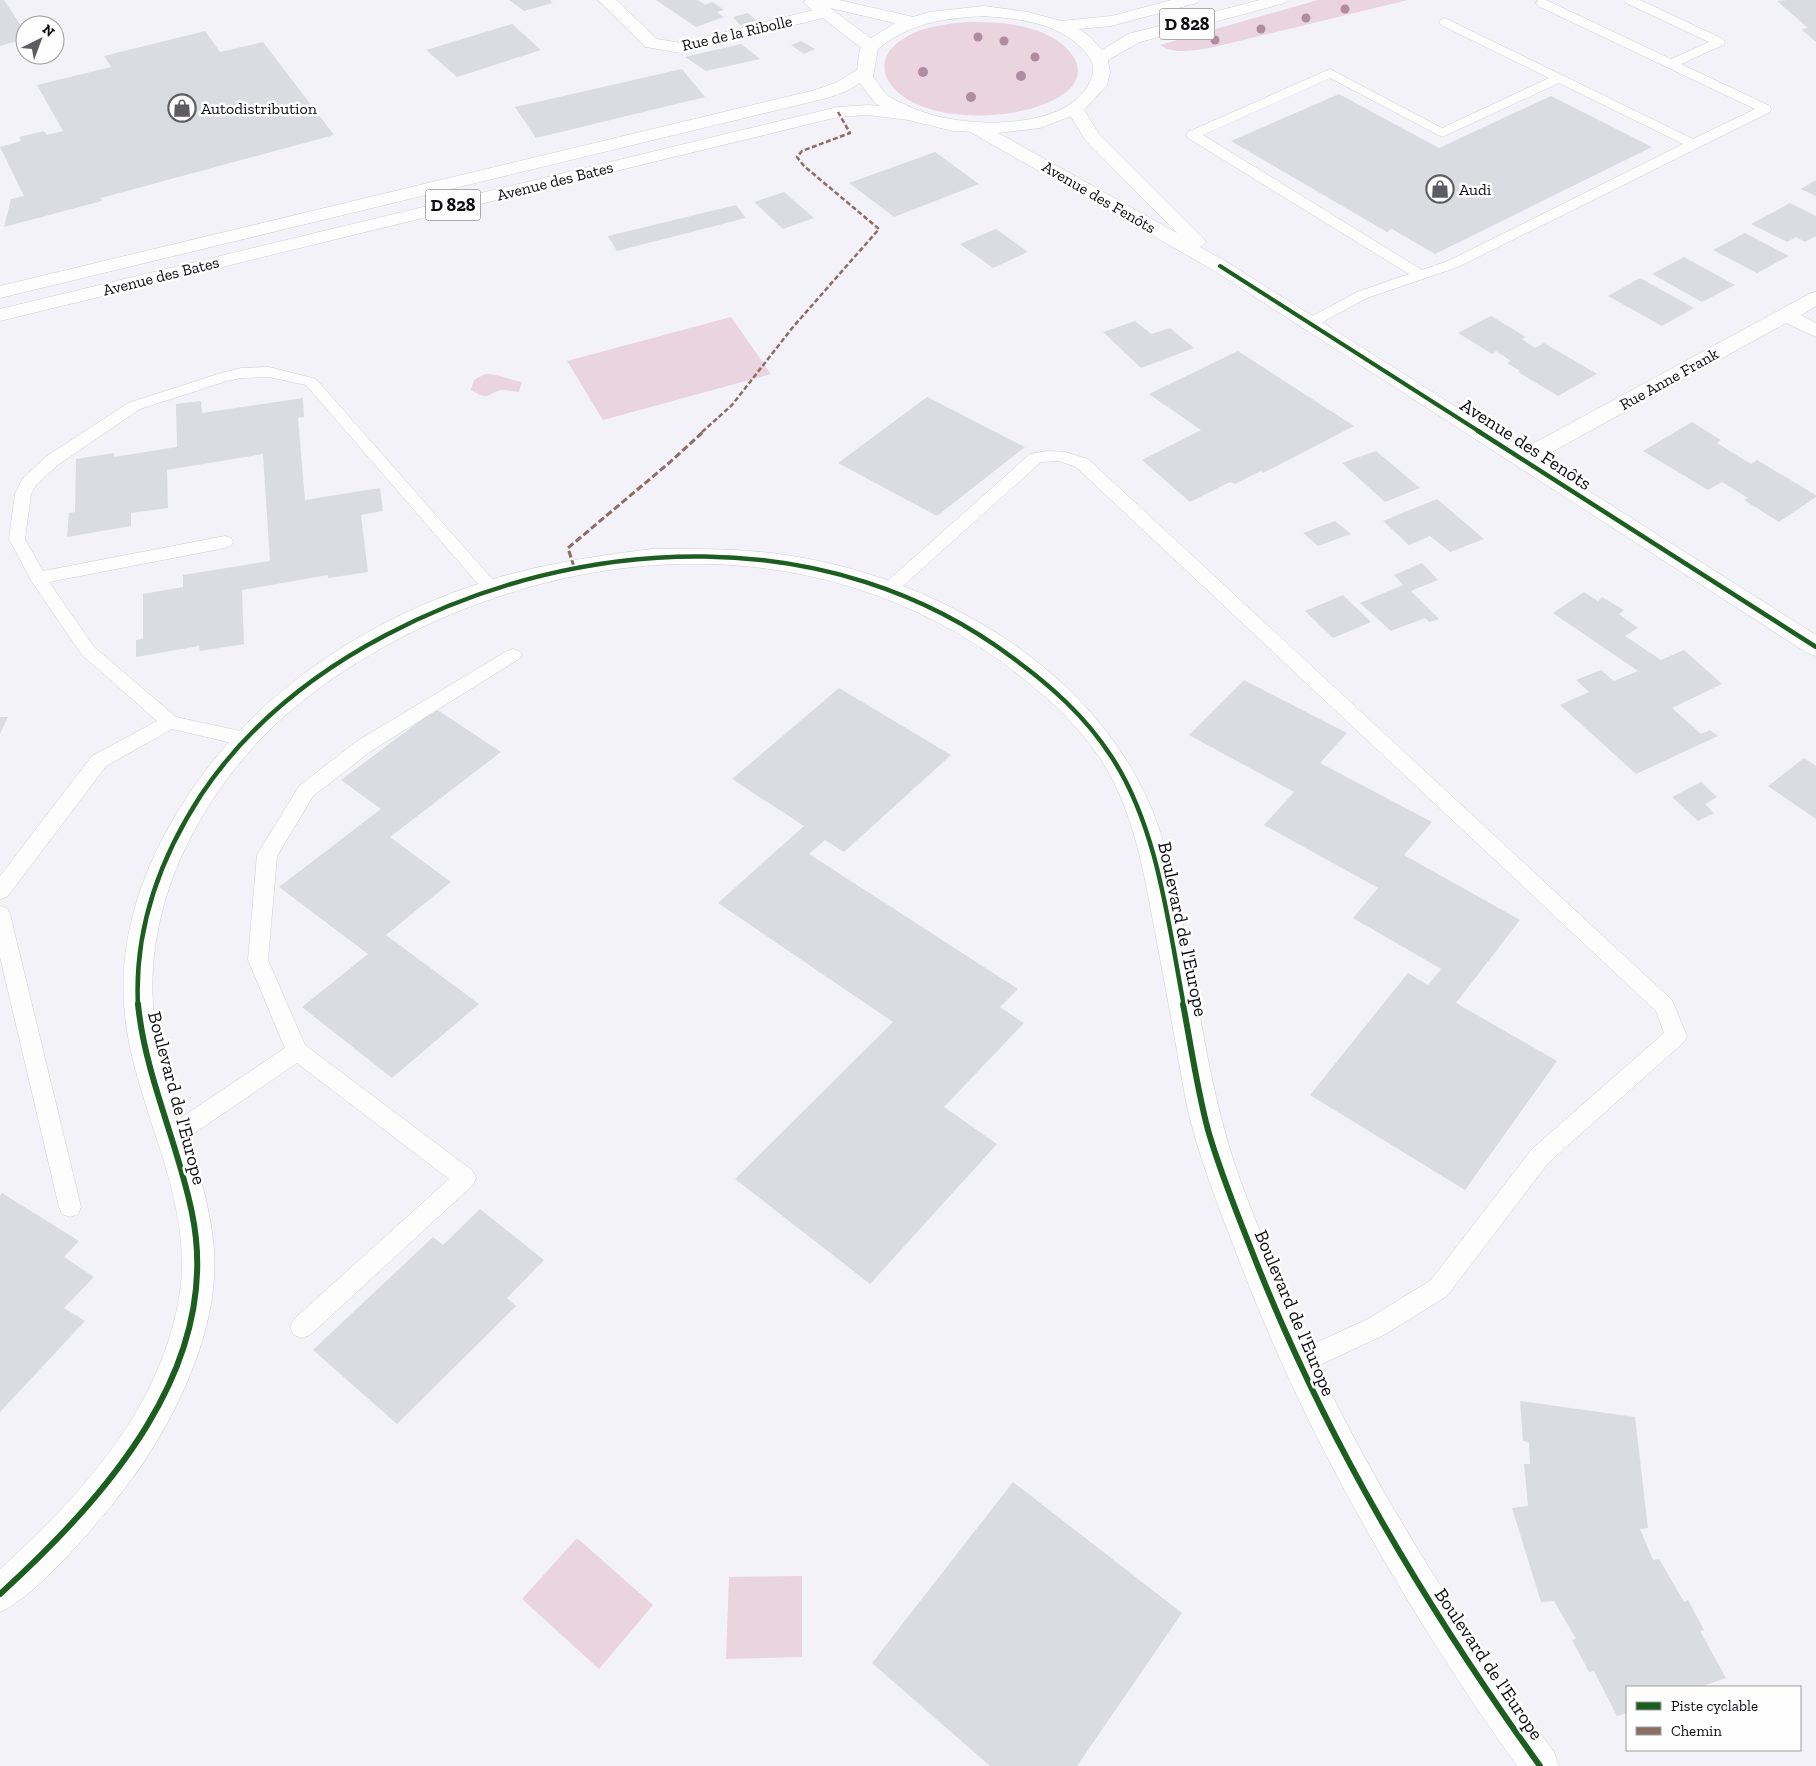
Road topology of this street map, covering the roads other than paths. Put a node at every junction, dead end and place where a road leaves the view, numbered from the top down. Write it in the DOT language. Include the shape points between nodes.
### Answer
graph roads {
  1 [pos="606,0"];
  2 [pos="809,0"];
  3 [pos="1191,0"];
  4 [pos="1279,0"];
  5 [pos="1630,0"];
  6 [pos="1542,3"];
  7 [pos="821,6"];
  8 [pos="912,22"];
  9 [pos="1445,22"];
  10 [pos="1058,26"];
  11 [pos="870,46"];
  12 [pos="1100,58"];
  13 [pos="1671,64"];
  14 [pos="863,74"];
  15 [pos="1559,78"];
  16 [pos="1075,109"];
  17 [pos="907,115"];
  18 [pos="978,129"];
  19 [pos="1693,144"];
  20 [pos="1220,266"];
  21 [pos="1421,275"];
  22 [pos="0,292"];
  23 [pos="1816,298"];
  24 [pos="0,315"];
  25 [pos="1786,315"];
  26 [pos="1310,323"];
  27 [pos="1816,332"];
  28 [pos="1522,459"];
  29 [pos="225,542"];
  30 [pos="38,578"];
  31 [pos="490,588"];
  32 [pos="889,589"];
  33 [pos="1816,648"];
  34 [pos="513,654"];
  35 [pos="170,722"];
  36 [pos="245,738"];
  37 [pos="3,881"];
  38 [pos="0,914"];
  39 [pos="297,1050"];
  40 [pos="172,1136"];
  41 [pos="70,1207"];
  42 [pos="302,1327"];
  43 [pos="1298,1363"];
  44 [pos="0,1594"];
  45 [pos="1540,1766"];
  1 -- 7 [label="main road, Rue de la Ribolle" via="652,43 681,48"];
  2 -- 7 [label="main road"];
  3 -- 10 [label="main road, D 828" via="1111,21"];
  4 -- 12 [label="main road, D 828" via="1134,38"];
  5 -- 13 [label="lane" via="1719,42"];
  6 -- 13 [label="lane"];
  7 -- 8 [label="main road"];
  7 -- 11 [label="main road"];
  8 -- 10 [label="main road" via="934,16 984,11 1033,17"];
  8 -- 11 [label="main road"];
  9 -- 15 [label="lane"];
  10 -- 12 [label="main road" via="1075,34"];
  11 -- 14 [label="main road" via="863,63"];
  12 -- 16 [label="main road" via="1103,76 1094,94"];
  13 -- 19 [label="lane" via="1765,109"];
  14 -- 17 [label="main road" via="870,89 885,103"];
  14 -- 22 [label="main road, Avenue des Bates / D 828" via="821,94"];
  15 -- 19 [label="lane"];
  15 -- 21 [label="lane" via="1442,133 1330,73 1193,135"];
  16 -- 18 [label="main road" via="1032,124"];
  16 -- 20 [label="main road, Avenue des Fenôts" via="1092,137"];
  17 -- 18 [label="main road" via="941,125"];
  17 -- 24 [label="main road, Avenue des Bates / D 828" via="868,110 830,114"];
  18 -- 20 [label="main road, Avenue des Fenôts"];
  19 -- 21 [label="lane" via="1453,264"];
  20 -- 26 [label="main road, Avenue des Fenôts"];
  21 -- 26 [label="lane" via="1362,295"];
  23 -- 25 [label="main road, Rue Anne Frank"];
  25 -- 27 [label="main road"];
  25 -- 28 [label="main road, Rue Anne Frank"];
  26 -- 28 [label="main road, Avenue des Fenôts"];
  28 -- 33 [label="main road, Avenue des Fenôts"];
  29 -- 30 [label="lane"];
  30 -- 31 [label="lane" via="17,539 23,494 29,482 53,460 134,406 223,376 269,372 311,382"];
  30 -- 35 [label="lane" via="88,651"];
  31 -- 32 [label="main road, Boulevard de l'Europe" via="574,567 646,556 723,556 811,566"];
  31 -- 36 [label="main road, Boulevard de l'Europe" via="428,614 355,653 287,700"];
  32 -- 43 [label="main road, Boulevard de l'Europe" via="934,607 967,625 1026,665 1080,716 1120,769 1135,798 1148,836 1205,1119 1259,1274"];
  32 -- 43 [label="lane" via="1036,458 1064,455 1082,463 1665,1006 1676,1036 1540,1156 1439,1288 1376,1327"];
  34 -- 39 [label="lane" via="364,746 306,791 267,856 258,960"];
  35 -- 36 [label="lane"];
  35 -- 37 [label="lane" via="99,761"];
  36 -- 40 [label="main road, Boulevard de l'Europe" via="210,785 173,844 150,901 143,934 136,989 139,1019 144,1046"];
  38 -- 41 [label="lane"];
  39 -- 40 [label="lane"];
  39 -- 42 [label="lane" via="465,1178"];
  40 -- 44 [label="main road, Boulevard de l'Europe" via="197,1235 198,1263 196,1295 188,1330 173,1372 140,1440 111,1481 46,1553"];
  43 -- 45 [label="main road, Boulevard de l'Europe" via="1374,1512 1465,1661"];
}
